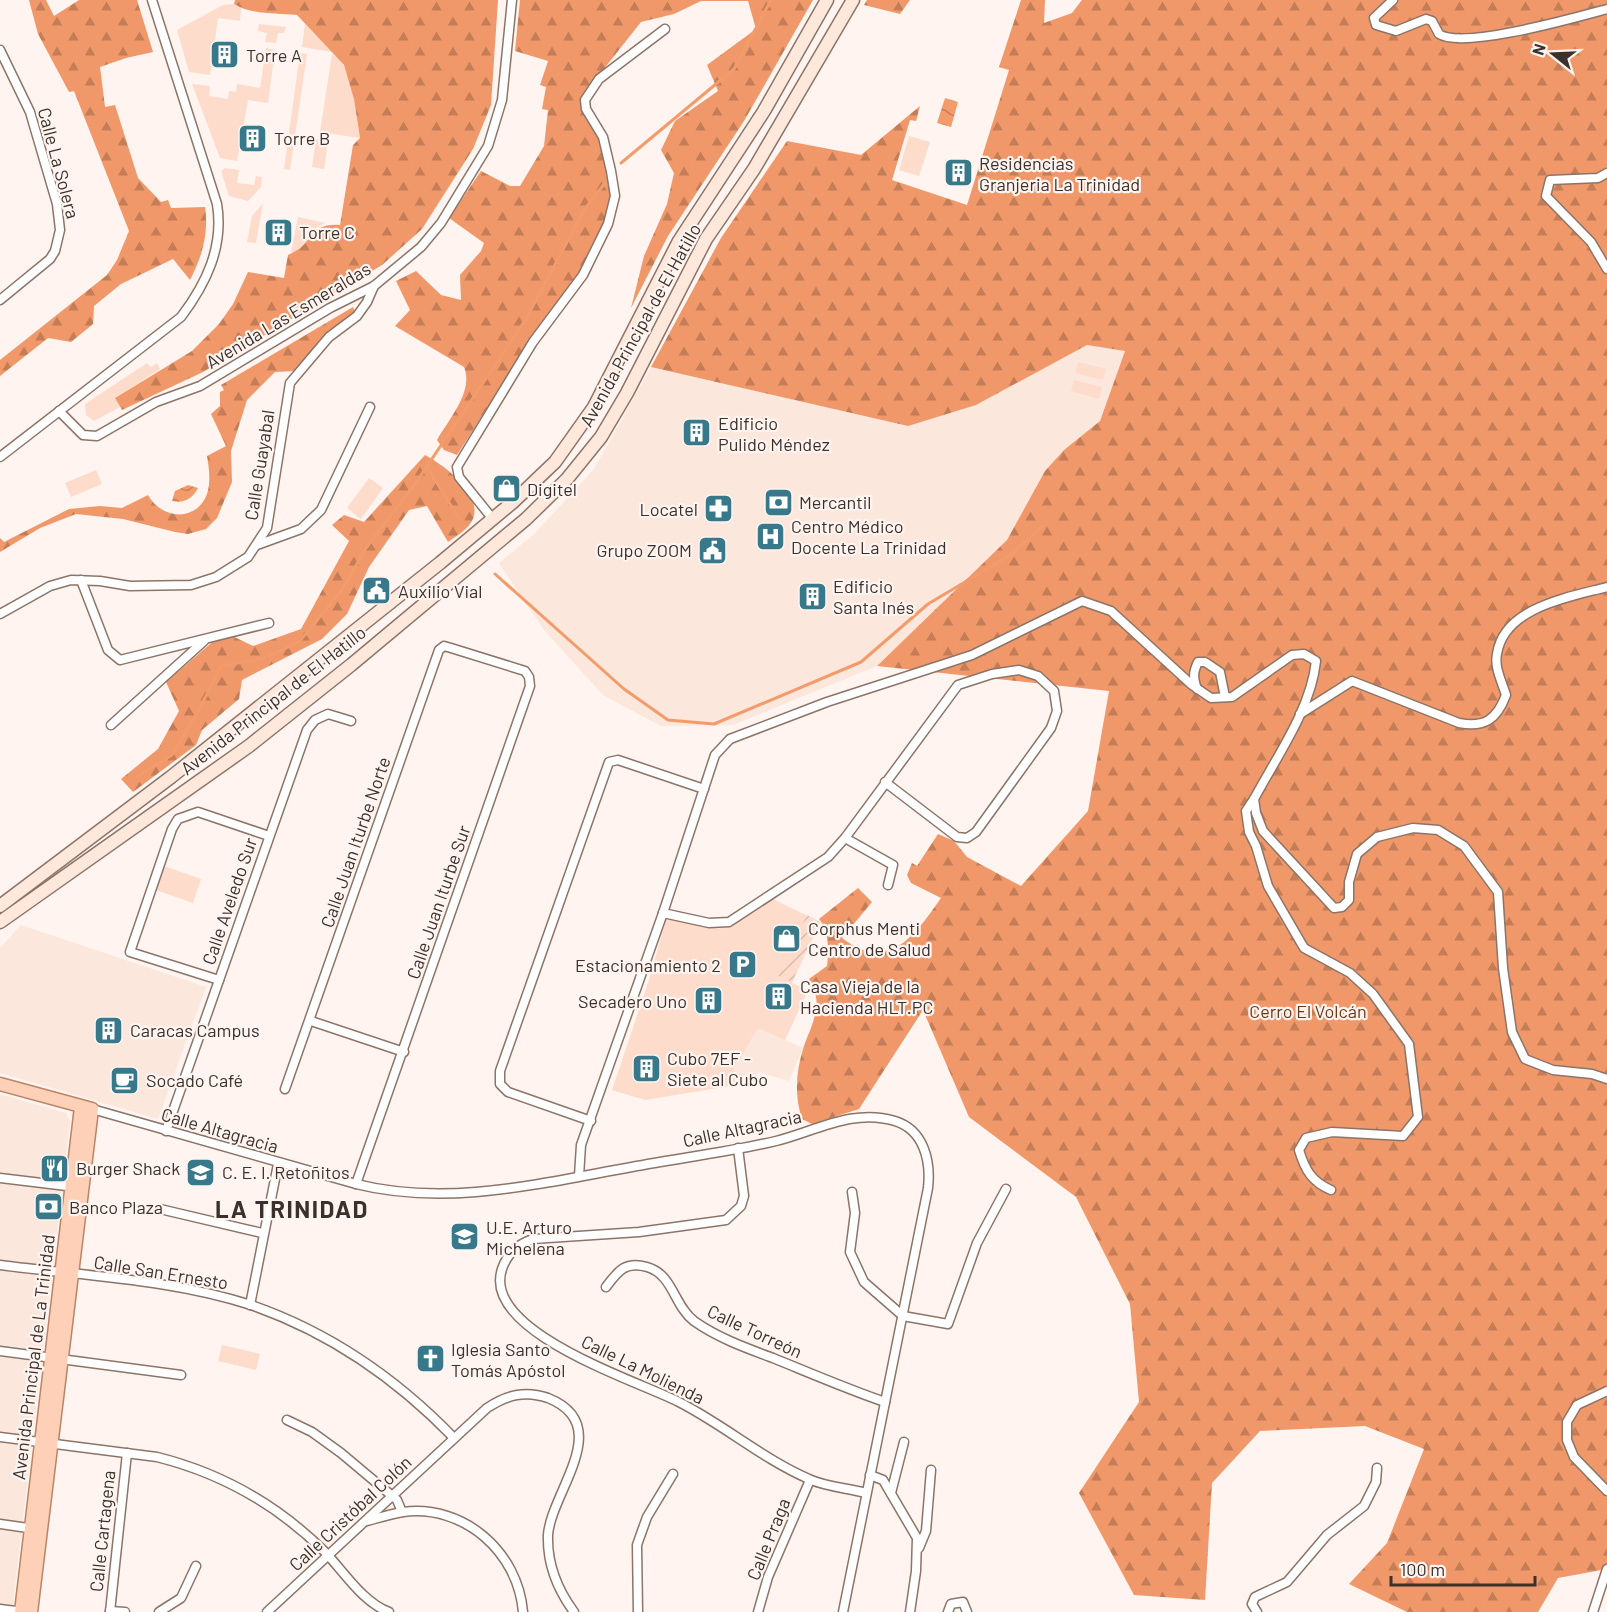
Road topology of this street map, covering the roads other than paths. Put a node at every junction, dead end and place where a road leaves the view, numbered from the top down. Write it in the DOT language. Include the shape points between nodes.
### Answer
graph roads {
  1 [pos="152,0"];
  2 [pos="512,0"];
  3 [pos="827,0"];
  4 [pos="853,0"];
  5 [pos="1393,0"];
  6 [pos="1607,9"];
  7 [pos="665,29"];
  8 [pos="0,50"];
  9 [pos="1607,173"];
  10 [pos="1607,269"];
  11 [pos="374,286"];
  12 [pos="0,300"];
  13 [pos="370,407"];
  14 [pos="59,411"];
  15 [pos="0,457"];
  16 [pos="493,517"];
  17 [pos="257,545"];
  18 [pos="81,580"];
  19 [pos="1607,587"];
  20 [pos="0,614"];
  21 [pos="268,623"];
  22 [pos="207,639"];
  23 [pos="483,658"];
  24 [pos="1197,689"];
  25 [pos="1225,697"];
  26 [pos="1299,714"];
  27 [pos="351,721"];
  28 [pos="111,725"];
  29 [pos="885,782"];
  30 [pos="704,789"];
  31 [pos="1254,799"];
  32 [pos="269,836"];
  33 [pos="845,838"];
  34 [pos="888,885"];
  35 [pos="0,906"];
  36 [pos="663,913"];
  37 [pos="0,922"];
  38 [pos="219,980"];
  39 [pos="311,1021"];
  40 [pos="404,1052"];
  41 [pos="1607,1079"];
  42 [pos="0,1084"];
  43 [pos="285,1089"];
  44 [pos="87,1108"];
  45 [pos="591,1121"];
  46 [pos="166,1131"];
  47 [pos="738,1148"];
  48 [pos="278,1164"];
  49 [pos="579,1176"];
  50 [pos="0,1179"];
  51 [pos="356,1184"];
  52 [pos="76,1187"];
  53 [pos="1006,1189"];
  54 [pos="1331,1190"];
  55 [pos="852,1192"];
  56 [pos="160,1209"];
  57 [pos="262,1233"];
  58 [pos="0,1265"];
  59 [pos="66,1274"];
  60 [pos="606,1287"];
  61 [pos="250,1305"];
  62 [pos="903,1316"];
  63 [pos="0,1352"];
  64 [pos="56,1358"];
  65 [pos="181,1375"];
  66 [pos="1607,1391"];
  67 [pos="885,1402"];
  68 [pos="287,1420"];
  69 [pos="0,1437"];
  70 [pos="454,1438"];
  71 [pos="904,1442"];
  72 [pos="46,1444"];
  73 [pos="127,1453"];
  74 [pos="1377,1468"];
  75 [pos="931,1470"];
  76 [pos="673,1474"];
  77 [pos="870,1475"];
  78 [pos="810,1480"];
  79 [pos="1607,1491"];
  80 [pos="866,1493"];
  81 [pos="891,1493"];
  82 [pos="391,1496"];
  83 [pos="400,1513"];
  84 [pos="366,1521"];
  85 [pos="0,1524"];
  86 [pos="36,1529"];
  87 [pos="918,1550"];
  88 [pos="328,1555"];
  89 [pos="196,1566"];
  90 [pos="1607,1569"];
  91 [pos="0,1609"];
  92 [pos="110,1611"];
  93 [pos="22,1612"];
  94 [pos="31,1612"];
  95 [pos="125,1612"];
  96 [pos="159,1612"];
  97 [pos="267,1612"];
  98 [pos="389,1612"];
  99 [pos="523,1612"];
  100 [pos="573,1612"];
  101 [pos="638,1612"];
  102 [pos="758,1612"];
  103 [pos="843,1612"];
  104 [pos="910,1612"];
  105 [pos="948,1612"];
  106 [pos="967,1612"];
  107 [pos="1257,1612"];
  108 [pos="1593,1612"];
  1 -- 14 [label="street" via="218,204 219,228 213,261 200,291 180,316"];
  2 -- 11 [label="street, Avenida Las Esmeraldas" via="502,100 488,146 441,223 421,247"];
  3 -- 16 [label="main road, Avenida Principal de El Hatillo" via="764,111 679,241 594,407 555,462"];
  4 -- 37 [label="main road, Avenida Principal de El Hatillo" via="754,169 706,239 601,437 567,479 526,519 249,746"];
  5 -- 6 [label="street" via="1377,12 1376,25 1396,31 1426,19 1432,21 1439,34 1454,38 1545,26"];
  7 -- 16 [label="street" via="599,79 585,100 586,110 603,137 615,196 608,224 583,275 533,342 456,467"];
  8 -- 12 [label="street, Calle La Solera" via="30,112 57,204 60,230 50,259"];
  9 -- 10 [label="street" via="1598,178 1550,180 1546,196 1591,242"];
  11 -- 14 [label="street, Avenida Las Esmeraldas" via="200,386 156,402 97,436 83,435"];
  11 -- 17 [label="street, Calle Guayabal" via="357,316 320,345 290,383 270,516"];
  13 -- 17 [label="street" via="321,510 300,529"];
  14 -- 15 [label="street"];
  16 -- 35 [label="main road, Avenida Principal de El Hatillo" via="171,777"];
  17 -- 18 [label="street, Calle Guayabal" via="248,557 216,577 191,585 130,586"];
  18 -- 20 [label="street, Calle Guayabal" via="50,586"];
  18 -- 22 [label="street" via="108,650 120,660"];
  19 -- 26 [label="street" via="1554,602 1518,619 1502,638 1496,655 1506,695 1501,710 1489,722 1476,726 1459,723 1352,681"];
  21 -- 22 [label="street"];
  22 -- 28 [label="street"];
  23 -- 39 [label="street, Calle Juan Iturbe Norte" via="444,646 439,650"];
  23 -- 40 [label="street, Calle Juan Iturbe Sur" via="525,671 530,686"];
  24 -- 25 [label="street" via="1211,698"];
  24 -- 25 [label="street" via="1194,670 1198,662 1205,662 1221,672"];
  24 -- 30 [label="street" via="1111,611 1082,601 972,656 827,702 730,739 715,754"];
  25 -- 26 [label="street" via="1232,697 1292,655 1304,654 1316,661"];
  26 -- 31 [label="street"];
  27 -- 32 [label="street, Calle Aveledo Sur" via="328,714 315,720 307,730"];
  29 -- 29 [label="street" via="958,685 1019,670 1038,676 1054,691 1057,711 1051,728 988,817 967,838 957,837"];
  29 -- 33 [label="street"];
  30 -- 36 [label="street"];
  30 -- 45 [label="street" via="618,760 609,762 500,1071 500,1084 508,1092"];
  31 -- 41 [label="street" via="1263,831 1334,908 1349,900 1357,854 1377,837 1413,828 1438,830 1464,846 1498,892 1512,1032 1525,1059 1553,1070"];
  31 -- 54 [label="street" via="1246,811 1249,832 1268,886 1294,933 1304,948 1350,973 1373,994 1409,1044 1418,1117 1411,1129 1403,1136 1332,1132 1306,1138 1299,1150 1317,1184"];
  32 -- 38 [label="street, Calle Aveledo Sur"];
  32 -- 38 [label="street" via="198,812 178,819 168,840 130,952"];
  33 -- 34 [label="street" via="893,865"];
  33 -- 36 [label="street" via="828,857 729,922 709,923"];
  36 -- 45 [label="street"];
  38 -- 46 [label="street, Calle Aveledo Sur"];
  39 -- 40 [label="street"];
  39 -- 43 [label="street, Calle Juan Iturbe Norte"];
  40 -- 51 [label="street, Calle Juan Iturbe Sur"];
  42 -- 44 [label="main road"];
  44 -- 46 [label="street, Calle Altagracia"];
  44 -- 52 [label="main road, Avenida Principal de La Trinidad"];
  45 -- 49 [label="street" via="581,1144"];
  46 -- 48 [label="street, Calle Altagracia"];
  47 -- 49 [label="street, Calle Altagracia"];
  47 -- 62 [label="street, Calle Altagracia" via="865,1116 895,1121 915,1133 925,1150 930,1174"];
  47 -- 78 [label="street, Calle La Molienda" via="744,1196 741,1206 726,1220 639,1232 533,1239 507,1256 500,1274 501,1292 513,1312 552,1343 682,1403"];
  48 -- 51 [label="street, Calle Altagracia"];
  48 -- 57 [label="street"];
  49 -- 51 [label="street, Calle Altagracia" via="462,1193 404,1192"];
  50 -- 52 [label="street"];
  52 -- 59 [label="main road, Avenida Principal de La Trinidad"];
  53 -- 62 [label="street" via="977,1243 948,1324"];
  55 -- 62 [label="street" via="853,1261 864,1282"];
  56 -- 57 [label="street"];
  57 -- 61 [label="street"];
  58 -- 59 [label="street, Calle San Ernesto"];
  59 -- 61 [label="street, Calle San Ernesto" via="179,1288"];
  59 -- 64 [label="main road, Avenida Principal de La Trinidad"];
  60 -- 67 [label="street, Calle Torreón" via="618,1269 628,1264 648,1267 664,1277 685,1311 706,1328"];
  61 -- 70 [label="street, Calle San Ernesto" via="346,1350 399,1387"];
  62 -- 67 [label="street, Calle Altagracia"];
  63 -- 64 [label="street"];
  64 -- 65 [label="street"];
  64 -- 72 [label="main road, Avenida Principal de La Trinidad"];
  66 -- 79 [label="street" via="1577,1405 1567,1422 1567,1440 1574,1457"];
  67 -- 77 [label="street, Calle Altagracia"];
  68 -- 82 [label="street" via="341,1452"];
  69 -- 72 [label="street"];
  70 -- 82 [label="street, Calle Cristóbal Colón"];
  70 -- 100 [label="street, Calle Cristóbal Colón" via="487,1408 513,1395 539,1395 568,1412 577,1426 579,1446 553,1513 549,1547 556,1582"];
  71 -- 81 [label="street"];
  72 -- 73 [label="street"];
  72 -- 86 [label="main road, Avenida Principal de La Trinidad"];
  73 -- 88 [label="street" via="183,1463 236,1486 282,1514"];
  73 -- 92 [label="street, Calle Cartagena"];
  74 -- 107 [label="street" via="1376,1482 1364,1506 1327,1535 1287,1582 1255,1597 1252,1604"];
  75 -- 87 [label="street" via="926,1531"];
  76 -- 101 [label="street" via="647,1517 637,1545"];
  77 -- 80 [label="street, Calle Altagracia"];
  77 -- 81 [label="street" via="883,1480"];
  78 -- 80 [label="street, Calle La Molienda"];
  78 -- 102 [label="street, Calle Praga" via="768,1577"];
  80 -- 103 [label="street, Calle Altagracia"];
  81 -- 87 [label="street" via="917,1538"];
  82 -- 83 [label="street" via="397,1500"];
  82 -- 84 [label="street, Calle Cristóbal Colón"];
  83 -- 84 [label="street"];
  83 -- 99 [label="street" via="420,1512 452,1519 491,1540 515,1575"];
  84 -- 88 [label="street, Calle Cristóbal Colón"];
  85 -- 86 [label="street"];
  86 -- 93 [label="main road, Avenida Principal de La Trinidad"];
  86 -- 94 [label="main road, Avenida Principal de La Trinidad"];
  87 -- 104 [label="street"];
  88 -- 97 [label="street, Calle Cristóbal Colón"];
  88 -- 98 [label="street" via="369,1599"];
  89 -- 96 [label="street" via="182,1598"];
  90 -- 108 [label="street"];
  91 -- 93 [label="street"];
  92 -- 95 [label="street"];
  105 -- 106 [label="street" via="957,1601 963,1602"];
}
